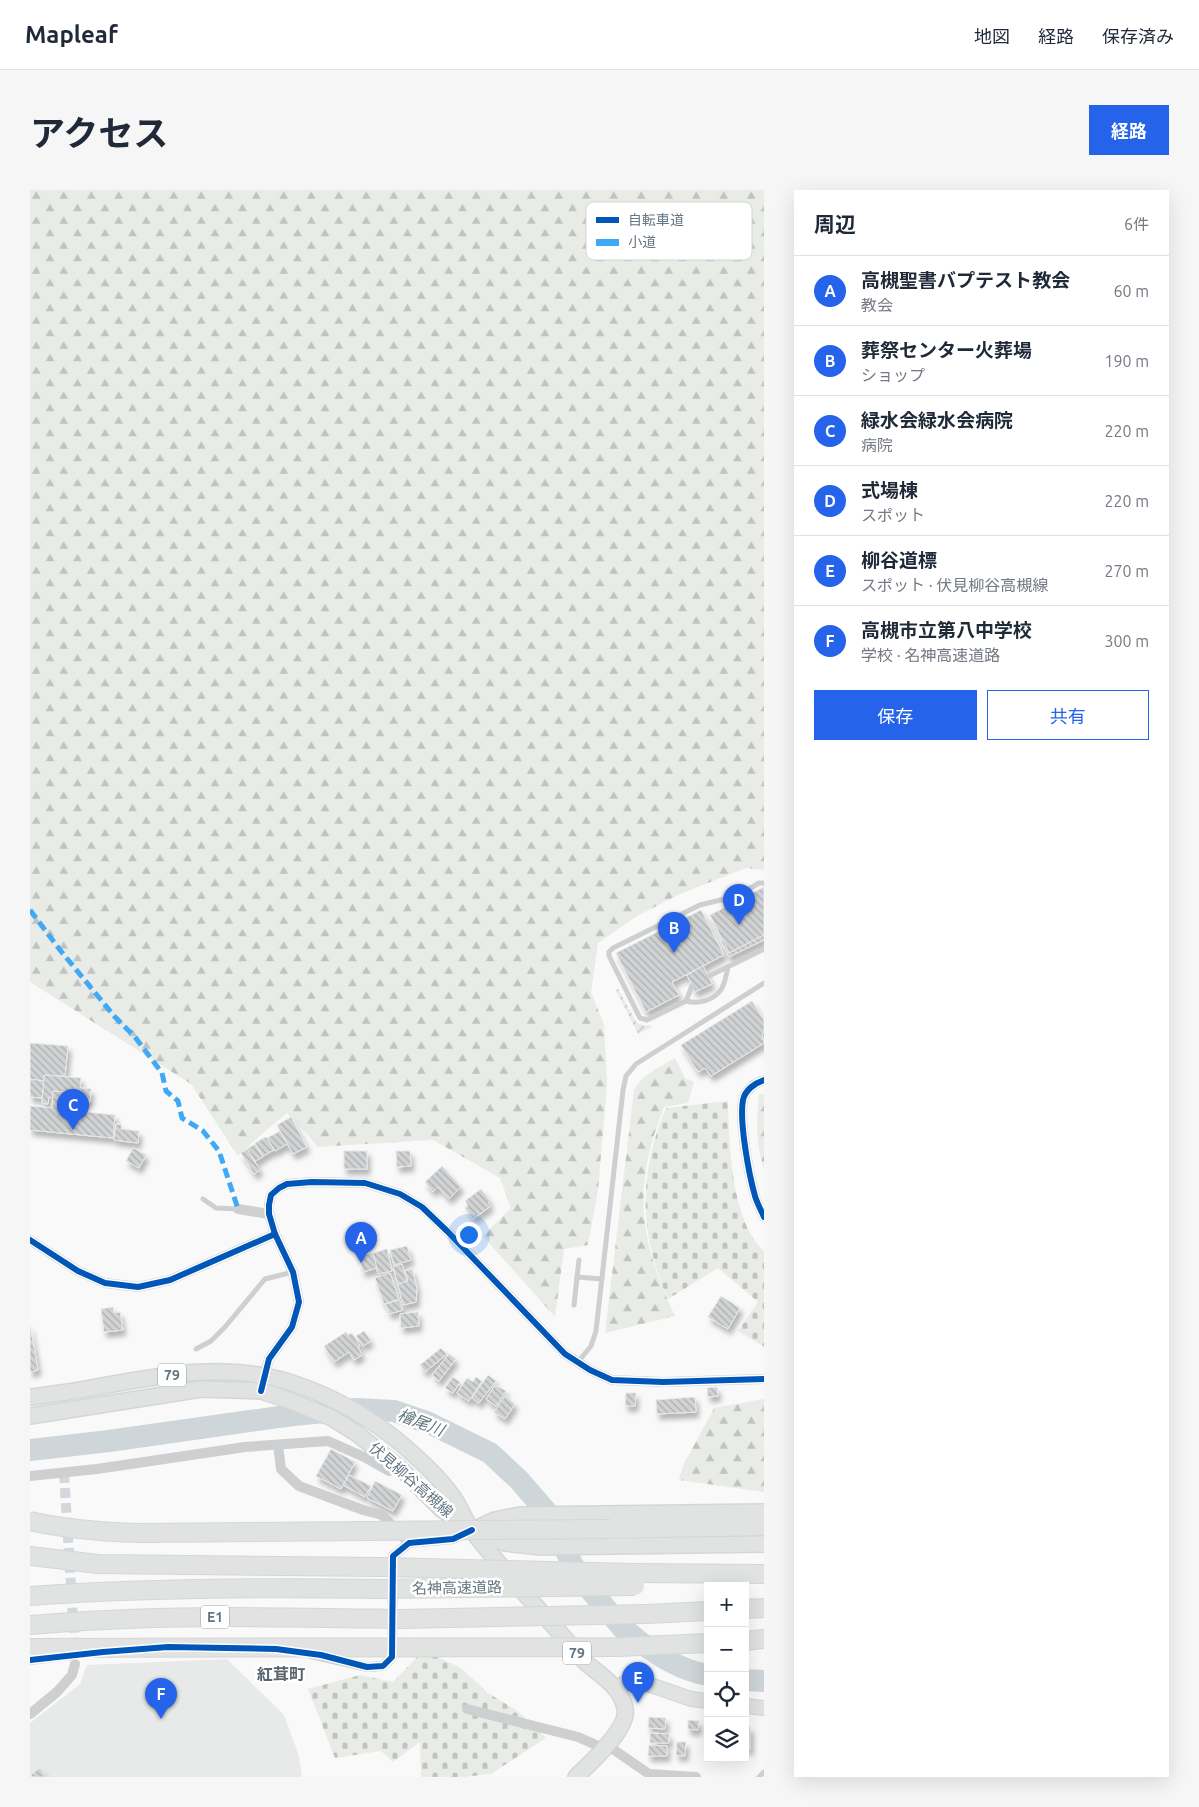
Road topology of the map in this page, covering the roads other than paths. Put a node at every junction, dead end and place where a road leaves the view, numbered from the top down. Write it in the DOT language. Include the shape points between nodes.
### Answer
graph roads {
  1 [pos="764,883"];
  2 [pos="764,949"];
  3 [pos="728,968"];
  4 [pos="709,976"];
  5 [pos="764,983"];
  6 [pos="692,986"];
  7 [pos="686,1001"];
  8 [pos="764,1080"];
  9 [pos="203,1199"];
  10 [pos="238,1209"];
  11 [pos="269,1214"];
  12 [pos="764,1217"];
  13 [pos="275,1234"];
  14 [pos="30,1240"];
  15 [pos="579,1260"];
  16 [pos="293,1272"];
  17 [pos="577,1277"];
  18 [pos="602,1280"];
  19 [pos="574,1305"];
  20 [pos="196,1350"];
  21 [pos="578,1362"];
  22 [pos="265,1375"];
  23 [pos="764,1379"];
  24 [pos="261,1391"];
  25 [pos="30,1397"];
  26 [pos="30,1416"];
  27 [pos="278,1445"];
  28 [pos="399,1467"];
  29 [pos="30,1476"];
  30 [pos="764,1512"];
  31 [pos="30,1521"];
  32 [pos="764,1526"];
  33 [pos="472,1530"];
  34 [pos="409,1543"];
  35 [pos="764,1544"];
  36 [pos="30,1556"];
  37 [pos="387,1562"];
  38 [pos="764,1574"];
  39 [pos="635,1580"];
  40 [pos="764,1580"];
  41 [pos="30,1596"];
  42 [pos="764,1608"];
  43 [pos="749,1610"];
  44 [pos="704,1611"];
  45 [pos="30,1625"];
  46 [pos="764,1639"];
  47 [pos="749,1641"];
  48 [pos="704,1643"];
  49 [pos="30,1648"];
  50 [pos="392,1657"];
  51 [pos="30,1660"];
  52 [pos="75,1664"];
  53 [pos="615,1688"];
  54 [pos="704,1701"];
  55 [pos="749,1706"];
  56 [pos="764,1708"];
  57 [pos="467,1709"];
  58 [pos="30,1714"];
  59 [pos="604,1748"];
  60 [pos="764,1772"];
  61 [pos="584,1774"];
  62 [pos="696,1777"];
  63 [pos="759,1777"];
  1 -- 7 [label="lane" via="737,896 700,905 609,952 643,1020"];
  2 -- 3 [label="lane"];
  3 -- 4 [label="lane"];
  3 -- 7 [label="lane" via="720,992 701,1003"];
  5 -- 18 [label="lane" via="636,1064 626,1076"];
  6 -- 7 [label="lane"];
  8 -- 12 [label="street" via="752,1087 743,1100 743,1121 755,1197"];
  9 -- 10 [label="lane" via="216,1208"];
  10 -- 11 [label="street"];
  11 -- 13 [label="street"];
  11 -- 21 [label="street" via="271,1195 287,1184 365,1183 400,1194 422,1207 552,1342"];
  13 -- 14 [label="street" via="170,1280 138,1287 105,1283"];
  13 -- 16 [label="street"];
  15 -- 17 [label="lane"];
  16 -- 20 [label="lane" via="265,1279 225,1327"];
  16 -- 22 [label="street" via="298,1302 292,1327 269,1359"];
  17 -- 18 [label="lane"];
  17 -- 19 [label="lane"];
  18 -- 21 [label="lane" via="596,1331 591,1346"];
  21 -- 23 [label="street" via="612,1380"];
  22 -- 24 [label="street"];
  22 -- 25 [label="main road, 伏見柳谷高槻線 / 79" via="206,1371"];
  22 -- 33 [label="main road, 伏見柳谷高槻線 / 79" via="314,1391 346,1407 403,1445 452,1496"];
  24 -- 26 [label="main road, 伏見柳谷高槻線 / 79" via="201,1389"];
  24 -- 28 [label="main road, 伏見柳谷高槻線 / 79" via="332,1418"];
  27 -- 28 [label="street" via="328,1440 389,1471"];
  27 -- 29 [label="street" via="245,1446"];
  27 -- 34 [label="street" via="281,1469 299,1486 382,1514"];
  28 -- 33 [label="main road, 伏見柳谷高槻線 / 79" via="440,1509"];
  30 -- 33 [label="main road" via="520,1515 495,1520"];
  31 -- 32 [label="highway, bridge" via="90,1531 139,1533"];
  33 -- 34 [label="street" via="453,1540"];
  33 -- 35 [label="main road, 伏見柳谷高槻線 / 79" via="505,1543 541,1547"];
  33 -- 53 [label="main road, 伏見柳谷高槻線 / 79" via="584,1660"];
  34 -- 37 [label="street"];
  36 -- 37 [label="highway" via="98,1564"];
  37 -- 39 [label="highway, bridge"];
  38 -- 39 [label="highway"];
  39 -- 40 [label="highway, 名神高速道路 / E1"];
  39 -- 41 [label="highway, 名神高速道路 / E1, bridge" via="382,1589 168,1589"];
  42 -- 43 [label="highway"];
  44 -- 45 [label="highway, 名神高速道路 / E1, bridge" via="401,1619 163,1618"];
  46 -- 47 [label="highway"];
  48 -- 49 [label="highway, bridge" via="618,1647"];
  50 -- 51 [label="street" via="383,1666 367,1667 276,1649 168,1648"];
  52 -- 58 [label="street" via="72,1675 57,1692"];
  53 -- 54 [label="main road" via="629,1681 639,1681 690,1699"];
  53 -- 59 [label="main road, 伏見柳谷高槻線 / 79" via="626,1709 624,1720"];
  55 -- 56 [label="main road"];
  57 -- 59 [label="street" via="578,1737"];
  59 -- 61 [label="main road, 伏見柳谷高槻線 / 79"];
  59 -- 62 [label="street" via="649,1774"];
  60 -- 63 [label="lane"];
}
